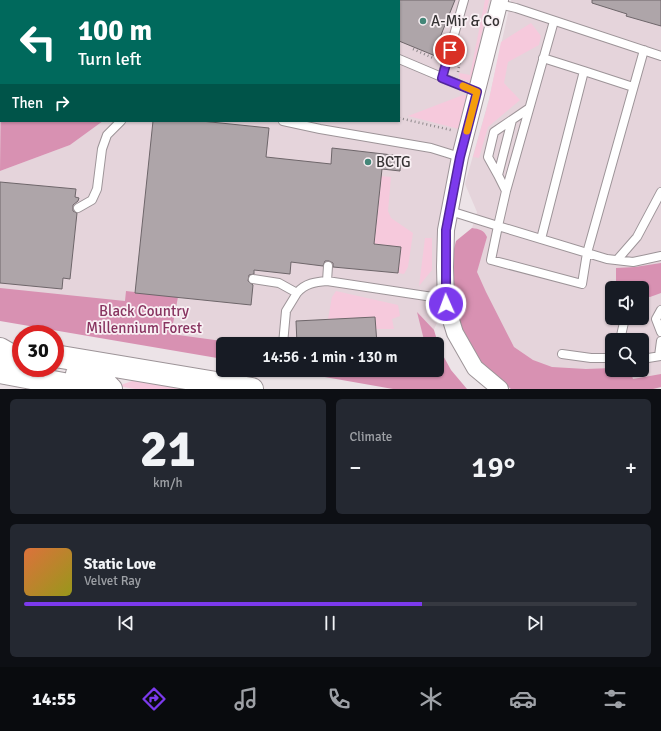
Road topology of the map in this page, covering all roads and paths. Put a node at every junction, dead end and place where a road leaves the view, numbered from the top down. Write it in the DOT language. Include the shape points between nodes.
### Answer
graph roads {
  1 [pos="464,0"];
  2 [pos="499,2"];
  3 [pos="554,21"];
  4 [pos="439,43"];
  5 [pos="413,49"];
  6 [pos="644,50"];
  7 [pos="661,56"];
  8 [pos="543,58"];
  9 [pos="400,60"];
  10 [pos="584,71"];
  11 [pos="442,78"];
  12 [pos="634,87"];
  13 [pos="477,92"];
  14 [pos="528,109"];
  15 [pos="400,118"];
  16 [pos="512,120"];
  17 [pos="120,122"];
  18 [pos="288,122"];
  19 [pos="457,132"];
  20 [pos="460,157"];
  21 [pos="498,175"];
  22 [pos="506,191"];
  23 [pos="661,192"];
  24 [pos="78,208"];
  25 [pos="450,211"];
  26 [pos="498,226"];
  27 [pos="541,239"];
  28 [pos="587,253"];
  29 [pos="661,256"];
  30 [pos="617,260"];
  31 [pos="328,266"];
  32 [pos="253,279"];
  33 [pos="327,281"];
  34 [pos="297,293"];
  35 [pos="446,299"];
  36 [pos="661,310"];
  37 [pos="661,332"];
  38 [pos="284,337"];
  39 [pos="661,340"];
  40 [pos="0,348"];
  41 [pos="12,349"];
  42 [pos="562,354"];
  43 [pos="12,355"];
  44 [pos="660,356"];
  45 [pos="649,357"];
  46 [pos="64,358"];
  47 [pos="605,358"];
  48 [pos="64,371"];
  49 [pos="145,371"];
  50 [pos="0,372"];
  51 [pos="100,387"];
  52 [pos="252,389"];
  53 [pos="500,389"];
  1 -- 11 [label="lane"];
  2 -- 3 [label="lane"];
  2 -- 13 [label="street"];
  3 -- 6 [label="lane"];
  3 -- 8 [label="lane"];
  4 -- 5 [label="path" via="433,58"];
  6 -- 7 [label="lane"];
  6 -- 12 [label="lane"];
  8 -- 10 [label="lane"];
  8 -- 14 [label="lane"];
  9 -- 11 [label="lane"];
  10 -- 12 [label="lane"];
  10 -- 27 [label="lane"];
  11 -- 13 [label="lane"];
  12 -- 28 [label="lane"];
  13 -- 20 [label="street"];
  14 -- 16 [label="lane"];
  14 -- 22 [label="lane"];
  15 -- 19 [label="path"];
  16 -- 21 [label="lane"];
  16 -- 21 [label="lane" via="494,132 488,158"];
  17 -- 24 [label="lane" via="107,135 102,149 97,189 92,200"];
  18 -- 20 [label="lane" via="431,148"];
  20 -- 25 [label="street"];
  21 -- 22 [label="lane"];
  22 -- 26 [label="lane"];
  23 -- 30 [label="lane" via="637,237"];
  25 -- 26 [label="lane"];
  25 -- 35 [label="street" via="446,230"];
  26 -- 27 [label="lane"];
  26 -- 28 [label="lane" via="491,260 582,284"];
  27 -- 28 [label="lane"];
  28 -- 30 [label="lane"];
  29 -- 30 [label="lane" via="632,262"];
  31 -- 33 [label="lane"];
  32 -- 34 [label="lane" via="279,283"];
  33 -- 34 [label="lane" via="314,282"];
  33 -- 35 [label="lane"];
  34 -- 38 [label="lane" via="286,311"];
  35 -- 53 [label="street" via="455,333 475,368"];
  36 -- 37 [label="lane" via="656,319"];
  39 -- 44 [label="lane"];
  40 -- 41 [label="highway"];
  40 -- 43 [label="highway"];
  42 -- 47 [label="lane"];
  44 -- 45 [label="lane"];
  46 -- 49 [label="highway"];
  48 -- 51 [label="highway" via="101,379"];
  49 -- 51 [label="highway" via="124,374"];
  49 -- 52 [label="highway"];
  50 -- 51 [label="highway"];
}
